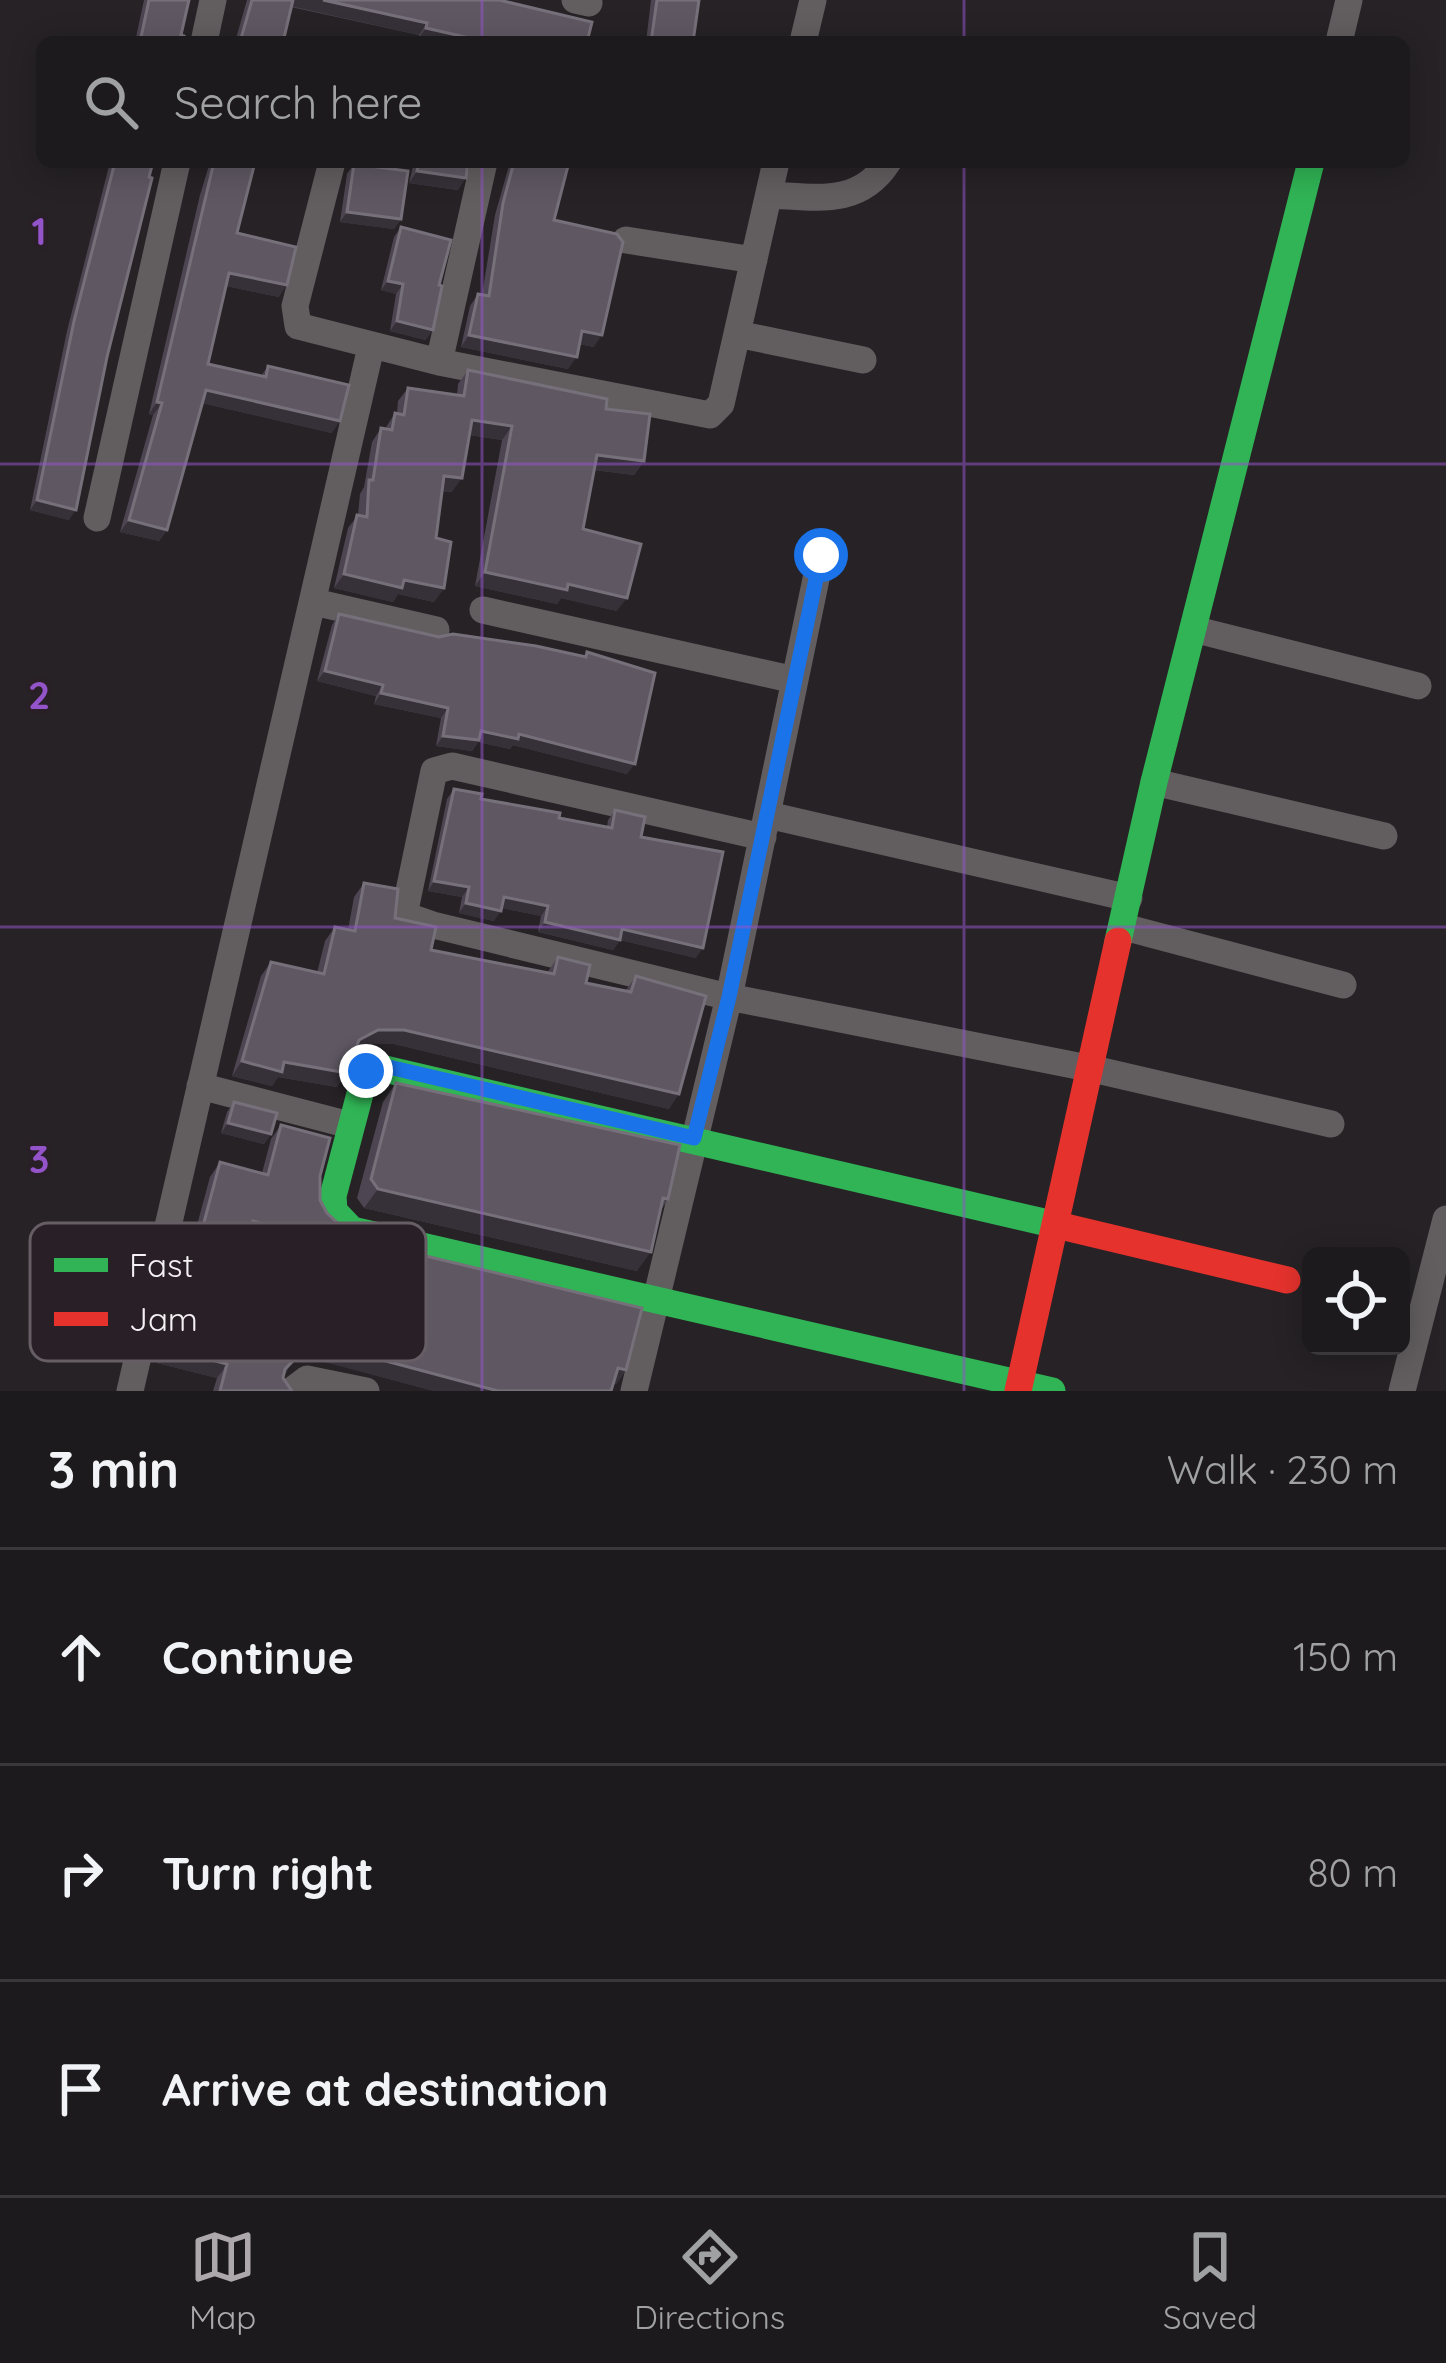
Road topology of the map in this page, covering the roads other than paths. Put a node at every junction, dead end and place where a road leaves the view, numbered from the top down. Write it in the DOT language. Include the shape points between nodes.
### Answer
graph roads {
  1 [pos="213,0"];
  2 [pos="813,0"];
  3 [pos="1349,0"];
  4 [pos="205,36"];
  5 [pos="804,36"];
  6 [pos="1341,36"];
  7 [pos="176,168"];
  8 [pos="331,168"];
  9 [pos="483,168"];
  10 [pos="775,168"];
  11 [pos="882,168"];
  12 [pos="1309,168"];
  13 [pos="769,196"];
  14 [pos="626,240"];
  15 [pos="754,260"];
  16 [pos="736,334"];
  17 [pos="371,346"];
  18 [pos="863,360"];
  19 [pos="439,362"];
  20 [pos="97,518"];
  21 [pos="821,555"];
  22 [pos="314,602"];
  23 [pos="483,610"];
  24 [pos="1192,629"];
  25 [pos="436,630"];
  26 [pos="795,680"];
  27 [pos="1418,686"];
  28 [pos="1154,782"];
  29 [pos="765,826"];
  30 [pos="1384,836"];
  31 [pos="1129,898"];
  32 [pos="1124,927"];
  33 [pos="1343,985"];
  34 [pos="729,997"];
  35 [pos="1093,1069"];
  36 [pos="200,1087"];
  37 [pos="338,1122"];
  38 [pos="1331,1124"];
  39 [pos="694,1138"];
  40 [pos="1446,1219"];
  41 [pos="170,1223"];
  42 [pos="346,1223"];
  43 [pos="1057,1224"];
  44 [pos="426,1247"];
  45 [pos="1287,1280"];
  46 [pos="658,1299"];
  47 [pos="137,1361"];
  48 [pos="1019,1387"];
  49 [pos="130,1391"];
  50 [pos="291,1391"];
  51 [pos="366,1391"];
  52 [pos="634,1391"];
  53 [pos="1052,1391"];
  54 [pos="1402,1391"];
  1 -- 4 [label="street"];
  2 -- 5 [label="street"];
  3 -- 6 [label="street"];
  7 -- 20 [label="street"];
  8 -- 17 [label="street" via="298,326"];
  9 -- 19 [label="street"];
  10 -- 13 [label="street"];
  11 -- 13 [label="street" via="856,195"];
  12 -- 24 [label="street"];
  13 -- 15 [label="street"];
  14 -- 15 [label="street"];
  15 -- 16 [label="street"];
  16 -- 18 [label="street"];
  16 -- 19 [label="street" via="721,404 710,415"];
  17 -- 19 [label="street"];
  17 -- 22 [label="street"];
  21 -- 26 [label="street"];
  22 -- 25 [label="street"];
  22 -- 36 [label="street"];
  23 -- 26 [label="street"];
  24 -- 27 [label="street"];
  24 -- 28 [label="street"];
  26 -- 29 [label="street"];
  28 -- 30 [label="street"];
  28 -- 31 [label="street"];
  29 -- 31 [label="street"];
  29 -- 34 [label="street"];
  29 -- 34 [label="street" via="440,767 404,904 413,920"];
  31 -- 32 [label="street"];
  32 -- 33 [label="street"];
  32 -- 35 [label="street"];
  34 -- 35 [label="street"];
  34 -- 39 [label="street"];
  35 -- 38 [label="street"];
  35 -- 43 [label="street"];
  36 -- 37 [label="street"];
  36 -- 41 [label="street"];
  39 -- 42 [label="street" via="376,1066 361,1082 333,1196"];
  39 -- 43 [label="street"];
  39 -- 46 [label="street"];
  40 -- 54 [label="street"];
  43 -- 45 [label="street"];
  43 -- 48 [label="street"];
  44 -- 46 [label="street"];
  46 -- 48 [label="street"];
  46 -- 52 [label="street"];
  47 -- 49 [label="street"];
  48 -- 53 [label="street"];
  50 -- 51 [label="street" via="307,1379"];
}
